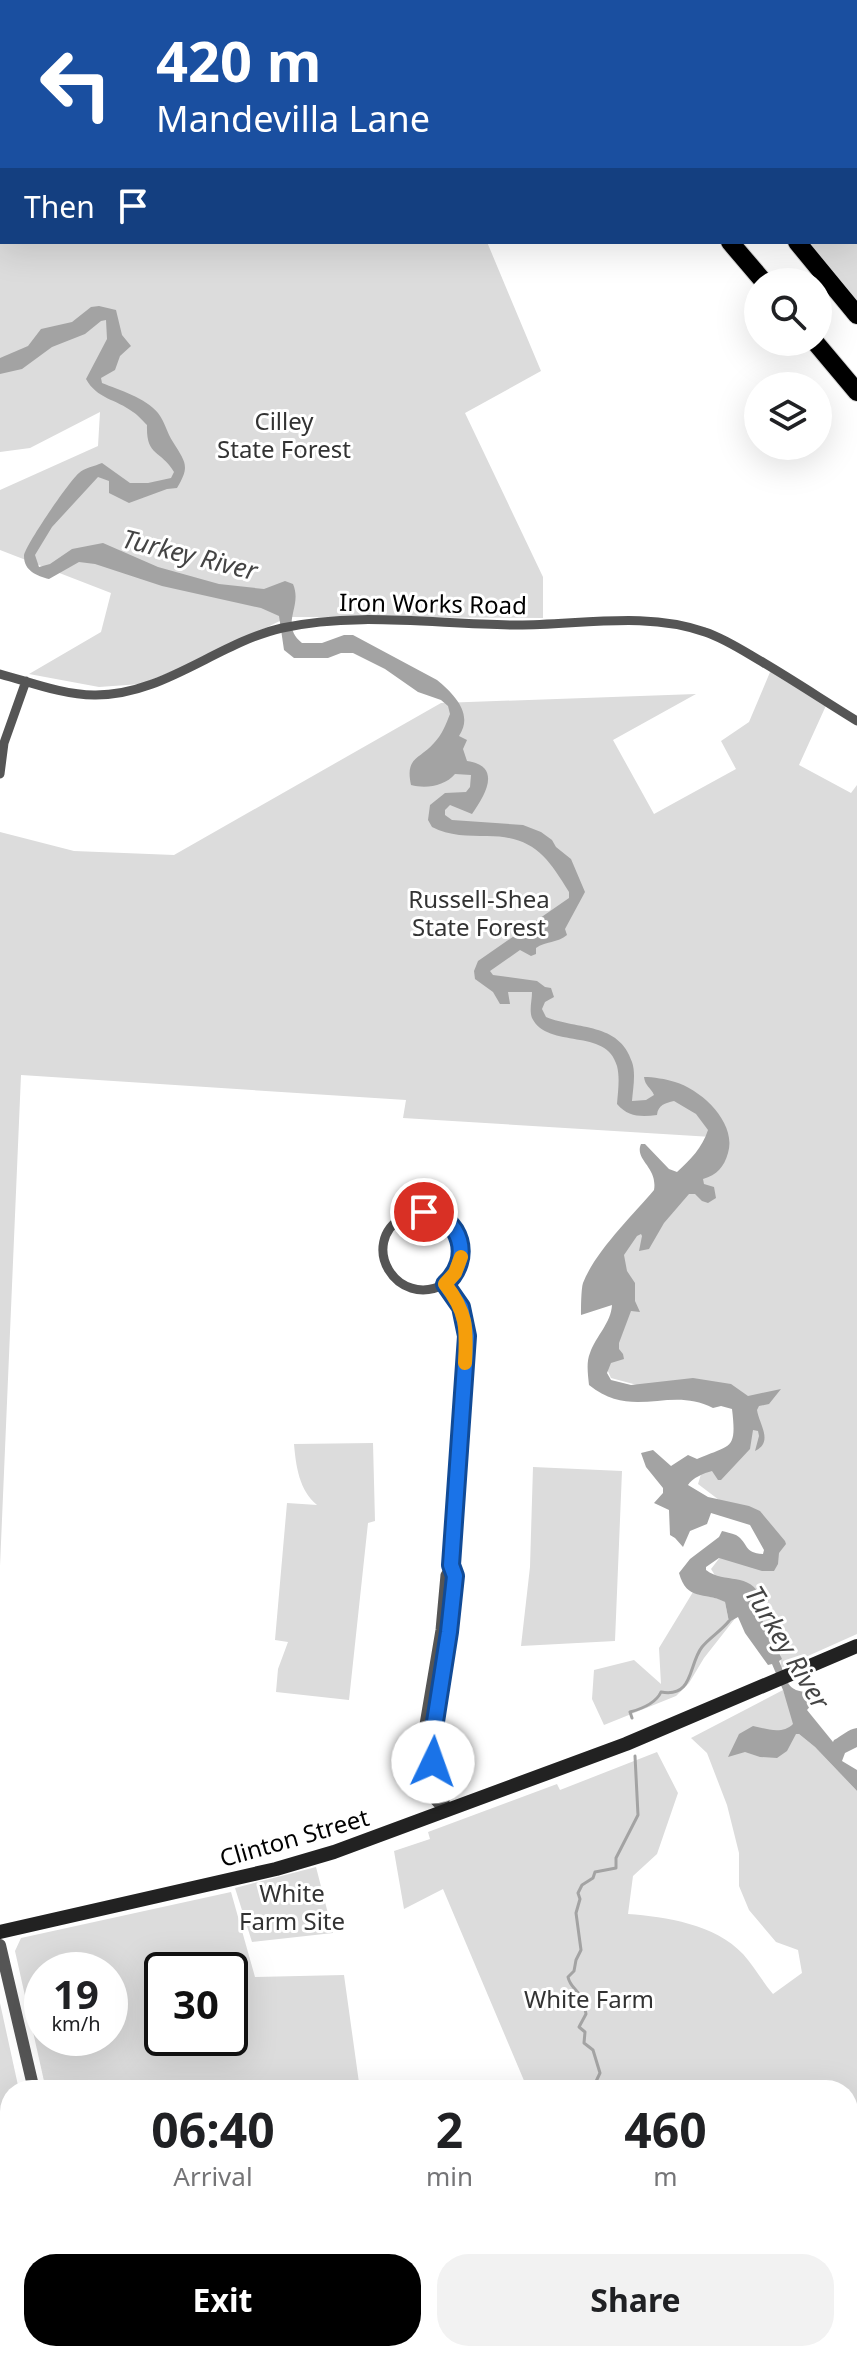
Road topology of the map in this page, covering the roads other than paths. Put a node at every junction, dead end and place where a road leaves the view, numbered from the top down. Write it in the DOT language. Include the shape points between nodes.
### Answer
graph roads {
  1 [pos="732,244"];
  2 [pos="799,244"];
  3 [pos="752,268"];
  4 [pos="857,315"];
  5 [pos="827,356"];
  6 [pos="857,392"];
  7 [pos="0,674"];
  8 [pos="26,681"];
  9 [pos="857,721"];
  10 [pos="0,774"];
  11 [pos="445,1284"];
  12 [pos="857,1646"];
  13 [pos="445,1812"];
  14 [pos="0,1932"];
  15 [pos="0,1945"];
  16 [pos="32,2080"];
  1 -- 3 [label="highway"];
  2 -- 4 [label="highway"];
  5 -- 6 [label="highway"];
  7 -- 8 [label="street, Iron Works Road"];
  8 -- 9 [label="street, Iron Works Road" via="85,695 130,692 274,630 317,622 636,621 705,632 732,644"];
  8 -- 10 [label="street" via="4,743"];
  11 -- 11 [label="street" via="415,1289 390,1272 384,1242 402,1218 432,1213 456,1230 461,1259"];
  11 -- 13 [label="street" via="461,1307 467,1336 451,1565 445,1575 445,1631 420,1748 434,1800"];
  12 -- 13 [label="main road, Clinton Street" via="626,1744"];
  13 -- 14 [label="main road, Clinton Street" via="276,1869"];
  15 -- 16 [label="street"];
}
